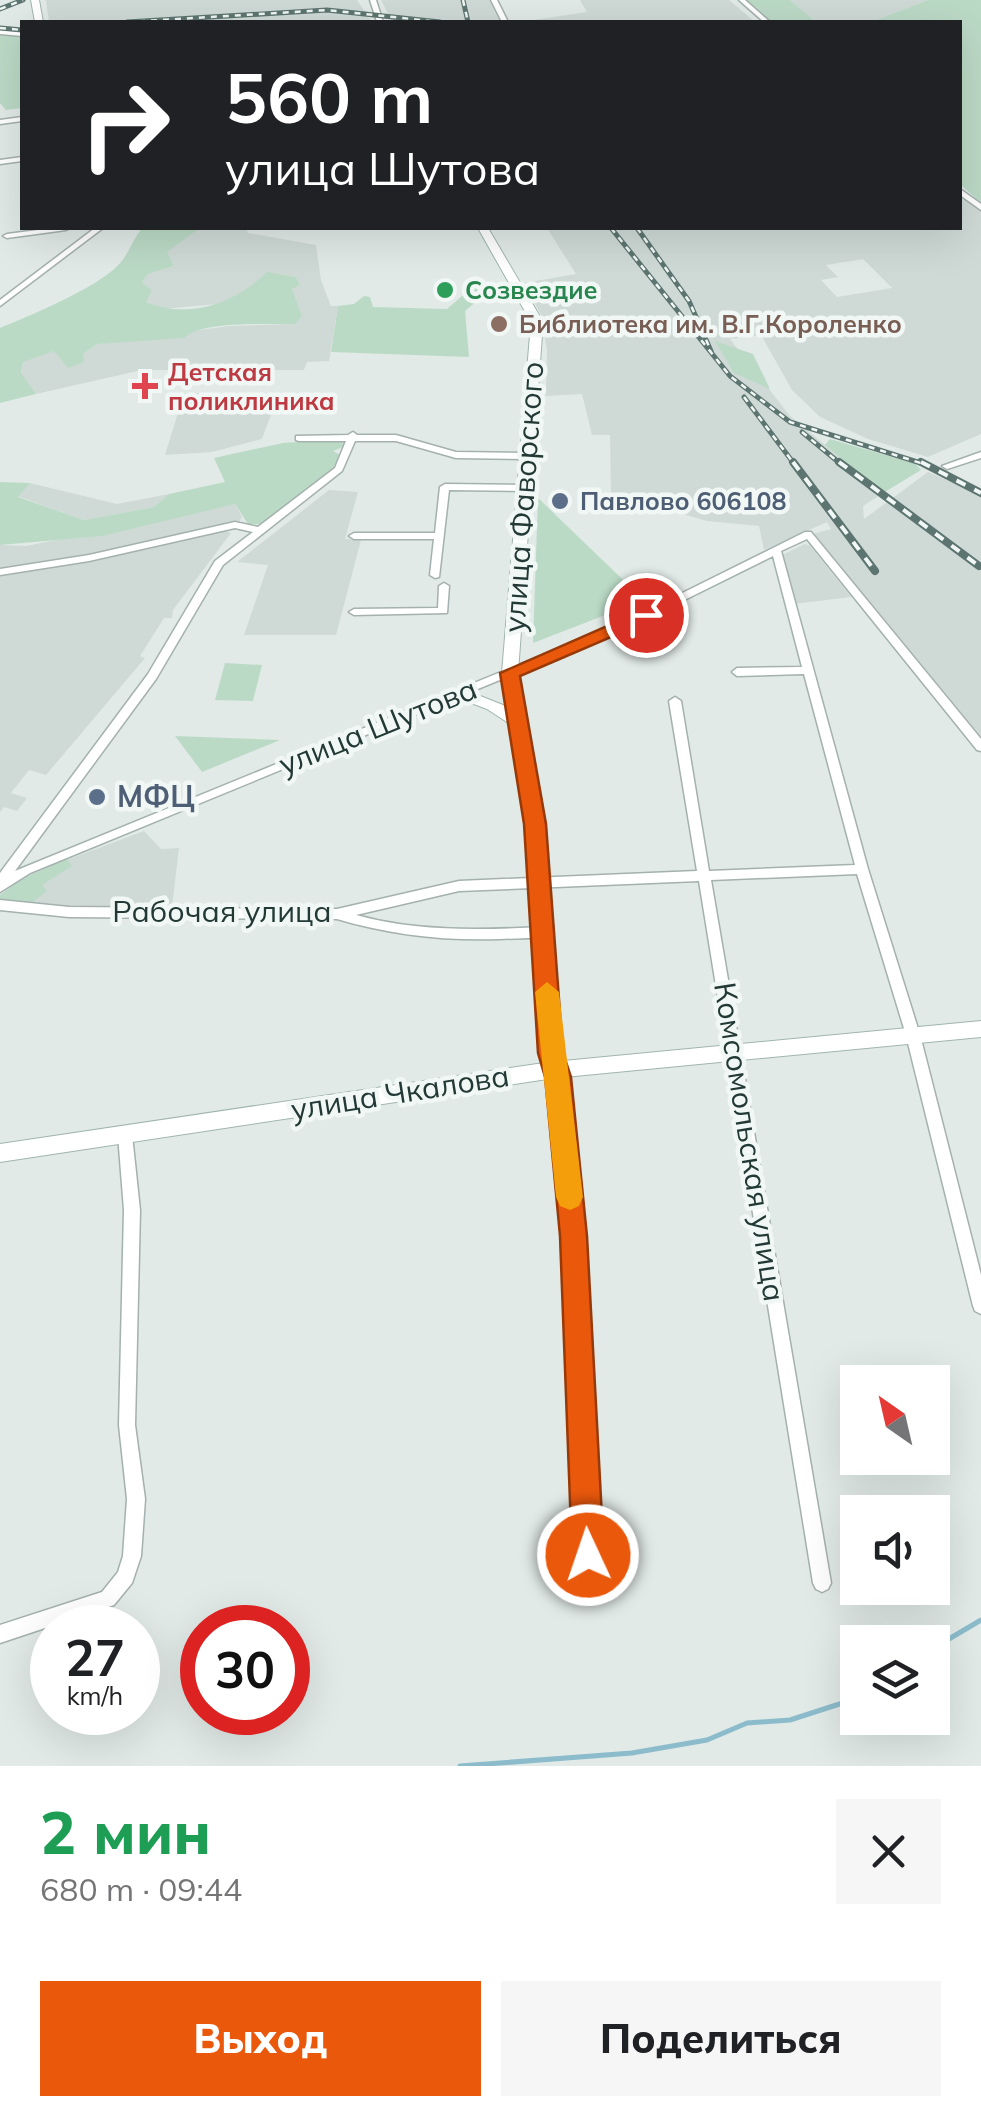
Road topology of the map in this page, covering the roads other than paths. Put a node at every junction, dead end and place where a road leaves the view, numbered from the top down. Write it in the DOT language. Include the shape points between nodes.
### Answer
graph roads {
  1 [pos="742,0"];
  2 [pos="765,20"];
  3 [pos="52,230"];
  4 [pos="95,230"];
  5 [pos="484,230"];
  6 [pos="8,236"];
  7 [pos="0,304"];
  8 [pos="353,436"];
  9 [pos="299,438"];
  10 [pos="981,455"];
  11 [pos="527,456"];
  12 [pos="947,466"];
  13 [pos="524,488"];
  14 [pos="262,531"];
  15 [pos="354,536"];
  16 [pos="438,536"];
  17 [pos="776,550"];
  18 [pos="0,572"];
  19 [pos="435,576"];
  20 [pos="444,586"];
  21 [pos="354,612"];
  22 [pos="806,670"];
  23 [pos="737,672"];
  24 [pos="510,673"];
  25 [pos="460,693"];
  26 [pos="675,701"];
  27 [pos="516,720"];
  28 [pos="981,747"];
  29 [pos="862,869"];
  30 [pos="705,878"];
  31 [pos="540,882"];
  32 [pos="0,885"];
  33 [pos="0,905"];
  34 [pos="337,914"];
  35 [pos="543,932"];
  36 [pos="981,1029"];
  37 [pos="913,1034"];
  38 [pos="733,1050"];
  39 [pos="554,1070"];
  40 [pos="125,1135"];
  41 [pos="0,1153"];
  42 [pos="981,1306"];
  43 [pos="588,1555"];
  44 [pos="822,1583"];
  45 [pos="0,1634"];
  1 -- 2 [label="street"];
  3 -- 6 [label="street"];
  4 -- 7 [label="street"];
  5 -- 11 [label="street, улица Фаворского" via="532,315 536,335"];
  8 -- 9 [label="street"];
  8 -- 11 [label="street" via="396,438 456,455"];
  8 -- 14 [label="street" via="339,469"];
  10 -- 12 [label="street"];
  11 -- 13 [label="street, улица Фаворского"];
  13 -- 16 [label="street" via="445,488"];
  13 -- 24 [label="street, улица Фаворского"];
  14 -- 18 [label="street" via="234,525"];
  14 -- 32 [label="street" via="219,563 152,676"];
  15 -- 16 [label="street"];
  16 -- 19 [label="street"];
  17 -- 22 [label="street"];
  17 -- 24 [label="street, улица Шутова"];
  17 -- 28 [label="street, улица Шутова" via="808,534"];
  20 -- 21 [label="street" via="443,610"];
  22 -- 23 [label="street"];
  22 -- 29 [label="street"];
  24 -- 25 [label="street, улица Шутова"];
  24 -- 27 [label="street, улица Фаворского"];
  25 -- 27 [label="street"];
  25 -- 32 [label="street, улица Шутова"];
  26 -- 30 [label="street, Комсомольская улица"];
  27 -- 31 [label="street, улица Фаворского"];
  29 -- 30 [label="street, Рабочая улица"];
  29 -- 37 [label="street"];
  30 -- 31 [label="street, Рабочая улица"];
  30 -- 38 [label="street, Комсомольская улица"];
  31 -- 34 [label="street, Рабочая улица" via="459,886"];
  31 -- 35 [label="street, улица Фаворского"];
  33 -- 34 [label="street, Рабочая улица" via="69,912"];
  34 -- 35 [label="street" via="391,932"];
  35 -- 39 [label="street, улица Фаворского"];
  36 -- 37 [label="street, улица Чкалова"];
  37 -- 38 [label="street, улица Чкалова"];
  37 -- 42 [label="street"];
  38 -- 39 [label="street, улица Чкалова"];
  38 -- 44 [label="street, Комсомольская улица"];
  39 -- 40 [label="street, улица Чкалова"];
  39 -- 43 [label="street, улица Фаворского" via="574,1236"];
  40 -- 41 [label="street, улица Чкалова"];
  40 -- 45 [label="street" via="132,1210 132,1556 108,1600"];
}
